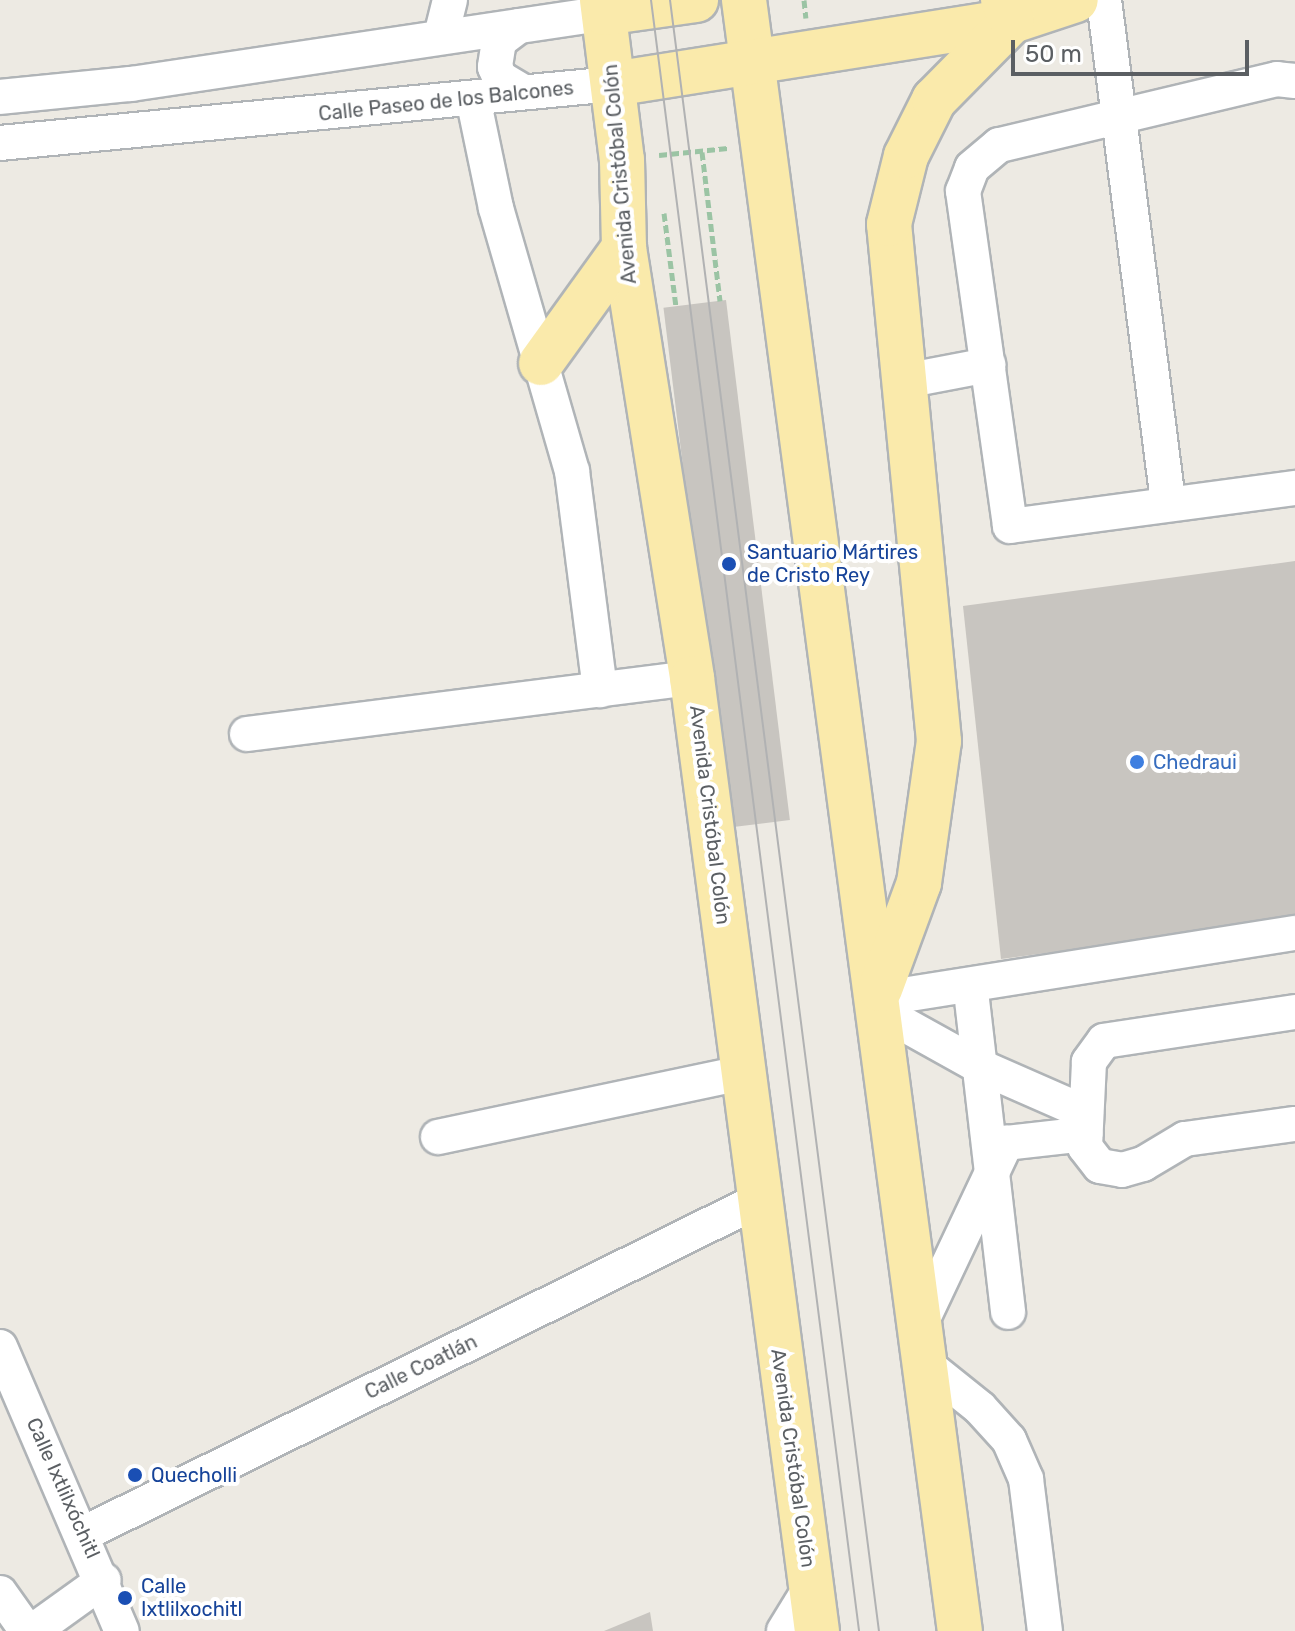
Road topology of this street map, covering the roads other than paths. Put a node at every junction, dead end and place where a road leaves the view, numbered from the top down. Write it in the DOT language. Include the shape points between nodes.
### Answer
graph roads {
  1 [pos="450,0"];
  2 [pos="696,0"];
  3 [pos="744,0"];
  4 [pos="1076,0"];
  5 [pos="1104,0"];
  6 [pos="603,6"];
  7 [pos="1008,10"];
  8 [pos="519,26"];
  9 [pos="441,36"];
  10 [pos="752,65"];
  11 [pos="1295,81"];
  12 [pos="613,84"];
  13 [pos="522,91"];
  14 [pos="0,97"];
  15 [pos="473,98"];
  16 [pos="1121,113"];
  17 [pos="0,143"];
  18 [pos="624,248"];
  19 [pos="541,363"];
  20 [pos="988,365"];
  21 [pos="904,381"];
  22 [pos="1295,488"];
  23 [pos="1168,502"];
  24 [pos="692,678"];
  25 [pos="600,690"];
  26 [pos="247,734"];
  27 [pos="1295,933"];
  28 [pos="972,1000"];
  29 [pos="878,1002"];
  30 [pos="1295,1012"];
  31 [pos="979,1066"];
  32 [pos="743,1073"];
  33 [pos="1085,1124"];
  34 [pos="1295,1124"];
  35 [pos="438,1137"];
  36 [pos="991,1171"];
  37 [pos="759,1200"];
  38 [pos="1008,1312"];
  39 [pos="922,1345"];
  40 [pos="0,1347"];
  41 [pos="83,1534"];
  42 [pos="104,1580"];
  43 [pos="811,1587"];
  44 [pos="0,1593"];
  45 [pos="27,1631"];
  46 [pos="33,1631"];
  47 [pos="122,1631"];
  48 [pos="784,1631"];
  49 [pos="817,1631"];
  50 [pos="960,1631"];
  51 [pos="1045,1631"];
  1 -- 9 [label="street"];
  2 -- 6 [label="main road"];
  3 -- 10 [label="main road"];
  4 -- 7 [label="main road, Calle Paseo de los Balcones"];
  5 -- 16 [label="street"];
  6 -- 8 [label="street"];
  6 -- 12 [label="main road, Avenida Cristóbal Colón"];
  7 -- 10 [label="main road, Calle Paseo de los Balcones"];
  7 -- 21 [label="main road" via="934,100 906,156 889,224"];
  8 -- 9 [label="street"];
  8 -- 13 [label="street" via="499,41 495,67 500,78"];
  9 -- 14 [label="street" via="131,84"];
  10 -- 12 [label="main road, Calle Paseo de los Balcones"];
  10 -- 29 [label="main road"];
  11 -- 16 [label="street" via="1277,79"];
  12 -- 13 [label="street, Calle Paseo de los Balcones"];
  12 -- 18 [label="main road, Avenida Cristóbal Colón" via="646,162"];
  13 -- 15 [label="street, Calle Paseo de los Balcones"];
  15 -- 17 [label="street, Calle Paseo de los Balcones"];
  15 -- 19 [label="street" via="496,208"];
  16 -- 20 [label="street" via="999,145 972,168 963,191"];
  16 -- 23 [label="street"];
  18 -- 19 [label="main road"];
  18 -- 24 [label="main road, Avenida Cristóbal Colón"];
  19 -- 25 [label="street" via="572,471"];
  20 -- 21 [label="street"];
  20 -- 23 [label="street" via="1010,526"];
  21 -- 29 [label="main road" via="939,741 919,883"];
  22 -- 23 [label="street"];
  24 -- 25 [label="street"];
  24 -- 32 [label="main road, Avenida Cristóbal Colón"];
  25 -- 26 [label="street"];
  27 -- 29 [label="street"];
  28 -- 31 [label="street"];
  29 -- 31 [label="street"];
  29 -- 39 [label="main road"];
  30 -- 33 [label="street" via="1111,1037 1089,1062"];
  31 -- 33 [label="street"];
  31 -- 36 [label="street"];
  32 -- 35 [label="street"];
  32 -- 37 [label="main road, Avenida Cristóbal Colón"];
  33 -- 34 [label="street" via="1091,1159 1122,1170 1185,1139"];
  33 -- 36 [label="street" via="1006,1143"];
  36 -- 38 [label="street"];
  36 -- 39 [label="street"];
  37 -- 41 [label="street, Calle Coatlán"];
  37 -- 43 [label="main road, Avenida Cristóbal Colón"];
  39 -- 50 [label="main road"];
  39 -- 51 [label="street" via="1009,1440 1026,1479"];
  40 -- 41 [label="street, Calle Ixtlilxóchitl"];
  41 -- 42 [label="street, Calle Ixtlilxóchitl"];
  42 -- 46 [label="street"];
  42 -- 47 [label="street, Calle Ixtlilxóchitl"];
  43 -- 48 [label="street"];
  43 -- 49 [label="main road, Avenida Cristóbal Colón"];
  44 -- 45 [label="street"];
}
